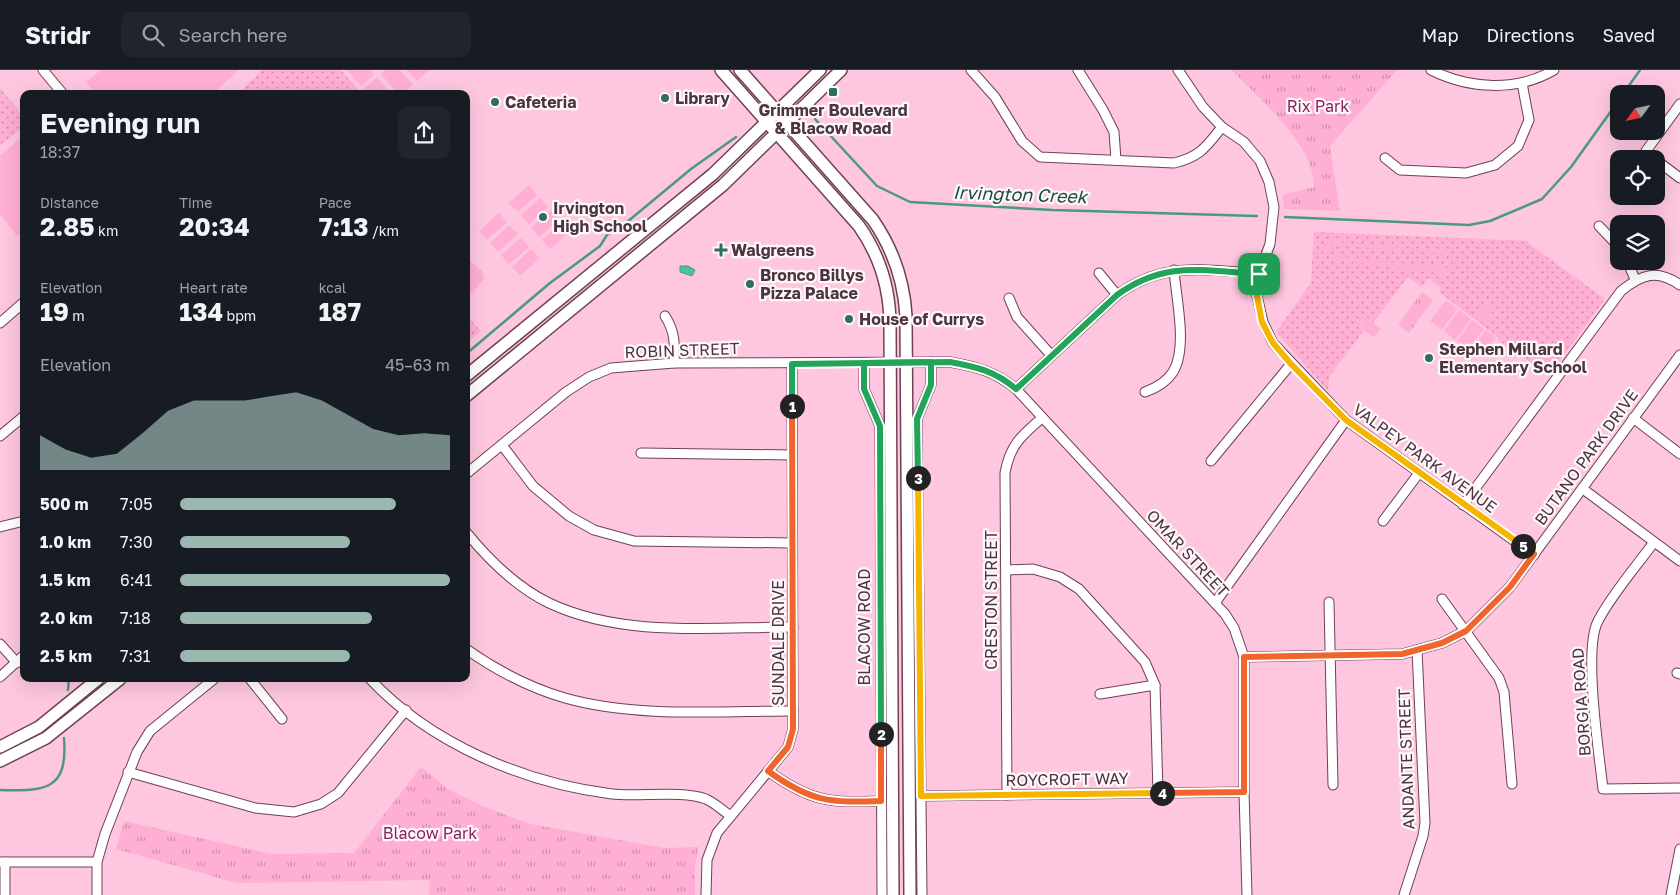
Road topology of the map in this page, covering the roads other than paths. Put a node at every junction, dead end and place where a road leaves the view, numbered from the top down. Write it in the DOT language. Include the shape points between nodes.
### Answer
graph roads {
  1 [pos="43,70"];
  2 [pos="720,70"];
  3 [pos="740,70"];
  4 [pos="820,70"];
  5 [pos="841,70"];
  6 [pos="971,70"];
  7 [pos="1078,70"];
  8 [pos="1178,70"];
  9 [pos="1431,70"];
  10 [pos="1554,70"];
  11 [pos="1522,83"];
  12 [pos="60,90"];
  13 [pos="1680,104"];
  14 [pos="778,111"];
  15 [pos="768,122"];
  16 [pos="788,123"];
  17 [pos="1222,127"];
  18 [pos="777,133"];
  19 [pos="1647,150"];
  20 [pos="1385,158"];
  21 [pos="1116,160"];
  22 [pos="1665,166"];
  23 [pos="1680,178"];
  24 [pos="1599,226"];
  25 [pos="1610,238"];
  26 [pos="1174,270"];
  27 [pos="1632,270"];
  28 [pos="1099,273"];
  29 [pos="1259,274"];
  30 [pos="1636,279"];
  31 [pos="1680,285"];
  32 [pos="1117,295"];
  33 [pos="1008,298"];
  34 [pos="20,306"];
  35 [pos="665,316"];
  36 [pos="0,323"];
  37 [pos="1051,355"];
  38 [pos="1680,355"];
  39 [pos="674,362"];
  40 [pos="931,362"];
  41 [pos="864,363"];
  42 [pos="891,363"];
  43 [pos="905,363"];
  44 [pos="792,364"];
  45 [pos="1291,364"];
  46 [pos="470,373"];
  47 [pos="1016,389"];
  48 [pos="1145,392"];
  49 [pos="470,393"];
  50 [pos="1042,418"];
  51 [pos="1633,418"];
  52 [pos="20,419"];
  53 [pos="1346,420"];
  54 [pos="0,436"];
  55 [pos="502,445"];
  56 [pos="641,452"];
  57 [pos="1680,454"];
  58 [pos="792,456"];
  59 [pos="1211,461"];
  60 [pos="470,471"];
  61 [pos="1419,473"];
  62 [pos="1583,489"];
  63 [pos="1463,505"];
  64 [pos="1383,521"];
  65 [pos="20,523"];
  66 [pos="0,527"];
  67 [pos="470,537"];
  68 [pos="1654,542"];
  69 [pos="792,543"];
  70 [pos="1534,554"];
  71 [pos="1680,561"];
  72 [pos="1006,570"];
  73 [pos="1442,599"];
  74 [pos="1330,602"];
  75 [pos="1215,603"];
  76 [pos="793,627"];
  77 [pos="1466,631"];
  78 [pos="0,644"];
  79 [pos="1417,650"];
  80 [pos="470,651"];
  81 [pos="1331,656"];
  82 [pos="1244,657"];
  83 [pos="20,660"];
  84 [pos="17,663"];
  85 [pos="0,677"];
  86 [pos="94,682"];
  87 [pos="116,682"];
  88 [pos="210,682"];
  89 [pos="252,682"];
  90 [pos="373,682"];
  91 [pos="1155,685"];
  92 [pos="1100,694"];
  93 [pos="406,710"];
  94 [pos="793,711"];
  95 [pos="282,718"];
  96 [pos="0,747"];
  97 [pos="0,761"];
  98 [pos="768,771"];
  99 [pos="128,772"];
  100 [pos="1512,784"];
  101 [pos="1333,785"];
  102 [pos="1680,788"];
  103 [pos="1244,792"];
  104 [pos="1158,793"];
  105 [pos="1007,795"];
  106 [pos="921,796"];
  107 [pos="881,801"];
  108 [pos="731,816"];
  109 [pos="1680,849"];
  110 [pos="3,862"];
  111 [pos="97,862"];
  112 [pos="5,895"];
  113 [pos="97,895"];
  114 [pos="706,895"];
  115 [pos="882,895"];
  116 [pos="893,895"];
  117 [pos="910,895"];
  118 [pos="922,895"];
  119 [pos="1247,895"];
  120 [pos="1404,895"];
  121 [pos="1671,895"];
  1 -- 12 [label="street"];
  2 -- 15 [label="main road, BLACOW ROAD"];
  3 -- 14 [label="main road"];
  4 -- 14 [label="main road"];
  5 -- 16 [label="main road"];
  6 -- 21 [label="street" via="995,97 1022,140 1040,157"];
  7 -- 21 [label="street" via="1114,132"];
  8 -- 17 [label="street, VALPEY PARK AVENUE" via="1203,107"];
  9 -- 11 [label="street" via="1447,78 1486,86"];
  10 -- 11 [label="street"];
  11 -- 20 [label="street" via="1529,120 1518,146 1495,165 1466,173 1400,170"];
  13 -- 19 [label="street"];
  14 -- 15 [label="main road"];
  14 -- 16 [label="main road"];
  15 -- 18 [label="main road, BLACOW ROAD"];
  15 -- 46 [label="main road" via="713,174"];
  16 -- 18 [label="main road"];
  16 -- 43 [label="main road" via="864,207 890,248 904,299"];
  17 -- 21 [label="street" via="1201,153 1190,160 1174,164"];
  17 -- 29 [label="street, VALPEY PARK AVENUE" via="1244,142 1260,161 1269,182 1274,207 1270,244"];
  18 -- 42 [label="main road, BLACOW ROAD" via="853,219 875,254 889,300"];
  18 -- 49 [label="main road" via="723,185"];
  22 -- 23 [label="street"];
  24 -- 25 [label="street"];
  26 -- 29 [label="street"];
  26 -- 32 [label="street" via="1149,276"];
  26 -- 48 [label="street" via="1179,358 1161,385"];
  27 -- 30 [label="street"];
  28 -- 32 [label="street"];
  29 -- 45 [label="street, VALPEY PARK AVENUE" via="1257,296 1262,322 1273,343"];
  30 -- 31 [label="street" via="1653,275 1668,277"];
  30 -- 63 [label="street" via="1621,291"];
  32 -- 37 [label="street"];
  33 -- 37 [label="street" via="1017,317"];
  34 -- 36 [label="street"];
  35 -- 39 [label="street" via="675,340"];
  37 -- 47 [label="street"];
  38 -- 51 [label="street, BUTANO PARK DRIVE"];
  39 -- 44 [label="street, ROBIN STREET"];
  39 -- 55 [label="street, ROBIN STREET" via="611,368 589,377"];
  40 -- 43 [label="street, OMAR STREET"];
  40 -- 47 [label="street, OMAR STREET" via="974,366 999,375"];
  40 -- 106 [label="street" via="931,385 917,419"];
  41 -- 42 [label="street, ROBIN STREET"];
  41 -- 44 [label="street, ROBIN STREET"];
  41 -- 107 [label="street, BLACOW ROAD" via="864,389 880,426"];
  42 -- 43 [label="street, ROBIN STREET"];
  42 -- 116 [label="main road, BLACOW ROAD"];
  43 -- 117 [label="main road"];
  44 -- 58 [label="street, SUNDALE DRIVE"];
  45 -- 53 [label="street, VALPEY PARK AVENUE"];
  45 -- 59 [label="street"];
  47 -- 50 [label="street, OMAR STREET"];
  50 -- 72 [label="street, CRESTON STREET" via="1015,444 1008,456 1005,473"];
  50 -- 75 [label="street, OMAR STREET"];
  51 -- 57 [label="street"];
  51 -- 62 [label="street, BUTANO PARK DRIVE"];
  52 -- 54 [label="street"];
  53 -- 61 [label="street, VALPEY PARK AVENUE"];
  53 -- 75 [label="street"];
  55 -- 60 [label="street, ROBIN STREET"];
  55 -- 69 [label="street" via="533,486 568,516 594,530 634,541"];
  56 -- 58 [label="street"];
  58 -- 69 [label="street, SUNDALE DRIVE"];
  61 -- 63 [label="street, VALPEY PARK AVENUE"];
  61 -- 64 [label="street"];
  62 -- 68 [label="street"];
  62 -- 70 [label="street, BUTANO PARK DRIVE"];
  63 -- 70 [label="street, VALPEY PARK AVENUE"];
  65 -- 66 [label="street"];
  67 -- 76 [label="street" via="514,580 549,603 585,615 634,627"];
  68 -- 71 [label="street"];
  68 -- 102 [label="street, BORGIA ROAD" via="1597,622 1592,640 1591,669 1603,789"];
  69 -- 76 [label="street, SUNDALE DRIVE"];
  70 -- 77 [label="street, BUTANO PARK DRIVE" via="1510,587"];
  72 -- 91 [label="street" via="1033,569 1060,578 1079,589 1145,662"];
  72 -- 105 [label="street, CRESTON STREET"];
  73 -- 77 [label="street"];
  74 -- 81 [label="street"];
  75 -- 82 [label="street, OMAR STREET" via="1234,628"];
  76 -- 94 [label="street, SUNDALE DRIVE"];
  77 -- 79 [label="street, BUTANO PARK DRIVE" via="1442,643"];
  77 -- 100 [label="street" via="1500,678"];
  78 -- 84 [label="street"];
  79 -- 81 [label="street, BUTANO PARK DRIVE" via="1402,654"];
  79 -- 120 [label="street, ANDANTE STREET" via="1425,823"];
  80 -- 94 [label="street" via="536,688 566,699 639,710"];
  81 -- 82 [label="street, BUTANO PARK DRIVE"];
  81 -- 101 [label="street"];
  82 -- 103 [label="street, OMAR STREET"];
  83 -- 84 [label="street"];
  84 -- 85 [label="street"];
  86 -- 96 [label="main road" via="39,727"];
  87 -- 97 [label="main road" via="46,738"];
  88 -- 99 [label="street" via="150,731"];
  89 -- 95 [label="street"];
  90 -- 93 [label="street"];
  91 -- 92 [label="street"];
  91 -- 104 [label="street"];
  93 -- 99 [label="street" via="338,793 321,804 294,812 255,808"];
  93 -- 108 [label="street" via="453,742 551,782 613,794 696,796"];
  94 -- 98 [label="street, SUNDALE DRIVE" via="788,747"];
  98 -- 107 [label="street" via="798,791 815,797 838,802"];
  98 -- 108 [label="street, SUNDALE DRIVE"];
  99 -- 111 [label="street"];
  103 -- 104 [label="street, ROYCROFT WAY"];
  103 -- 119 [label="street, OMAR STREET"];
  104 -- 105 [label="street, ROYCROFT WAY"];
  105 -- 106 [label="street, ROYCROFT WAY"];
  106 -- 118 [label="street"];
  107 -- 115 [label="street, BLACOW ROAD"];
  108 -- 114 [label="street, SUNDALE DRIVE" via="717,833 709,853"];
  109 -- 121 [label="street"];
  110 -- 111 [label="street"];
  110 -- 112 [label="street"];
  111 -- 113 [label="street"];
}
